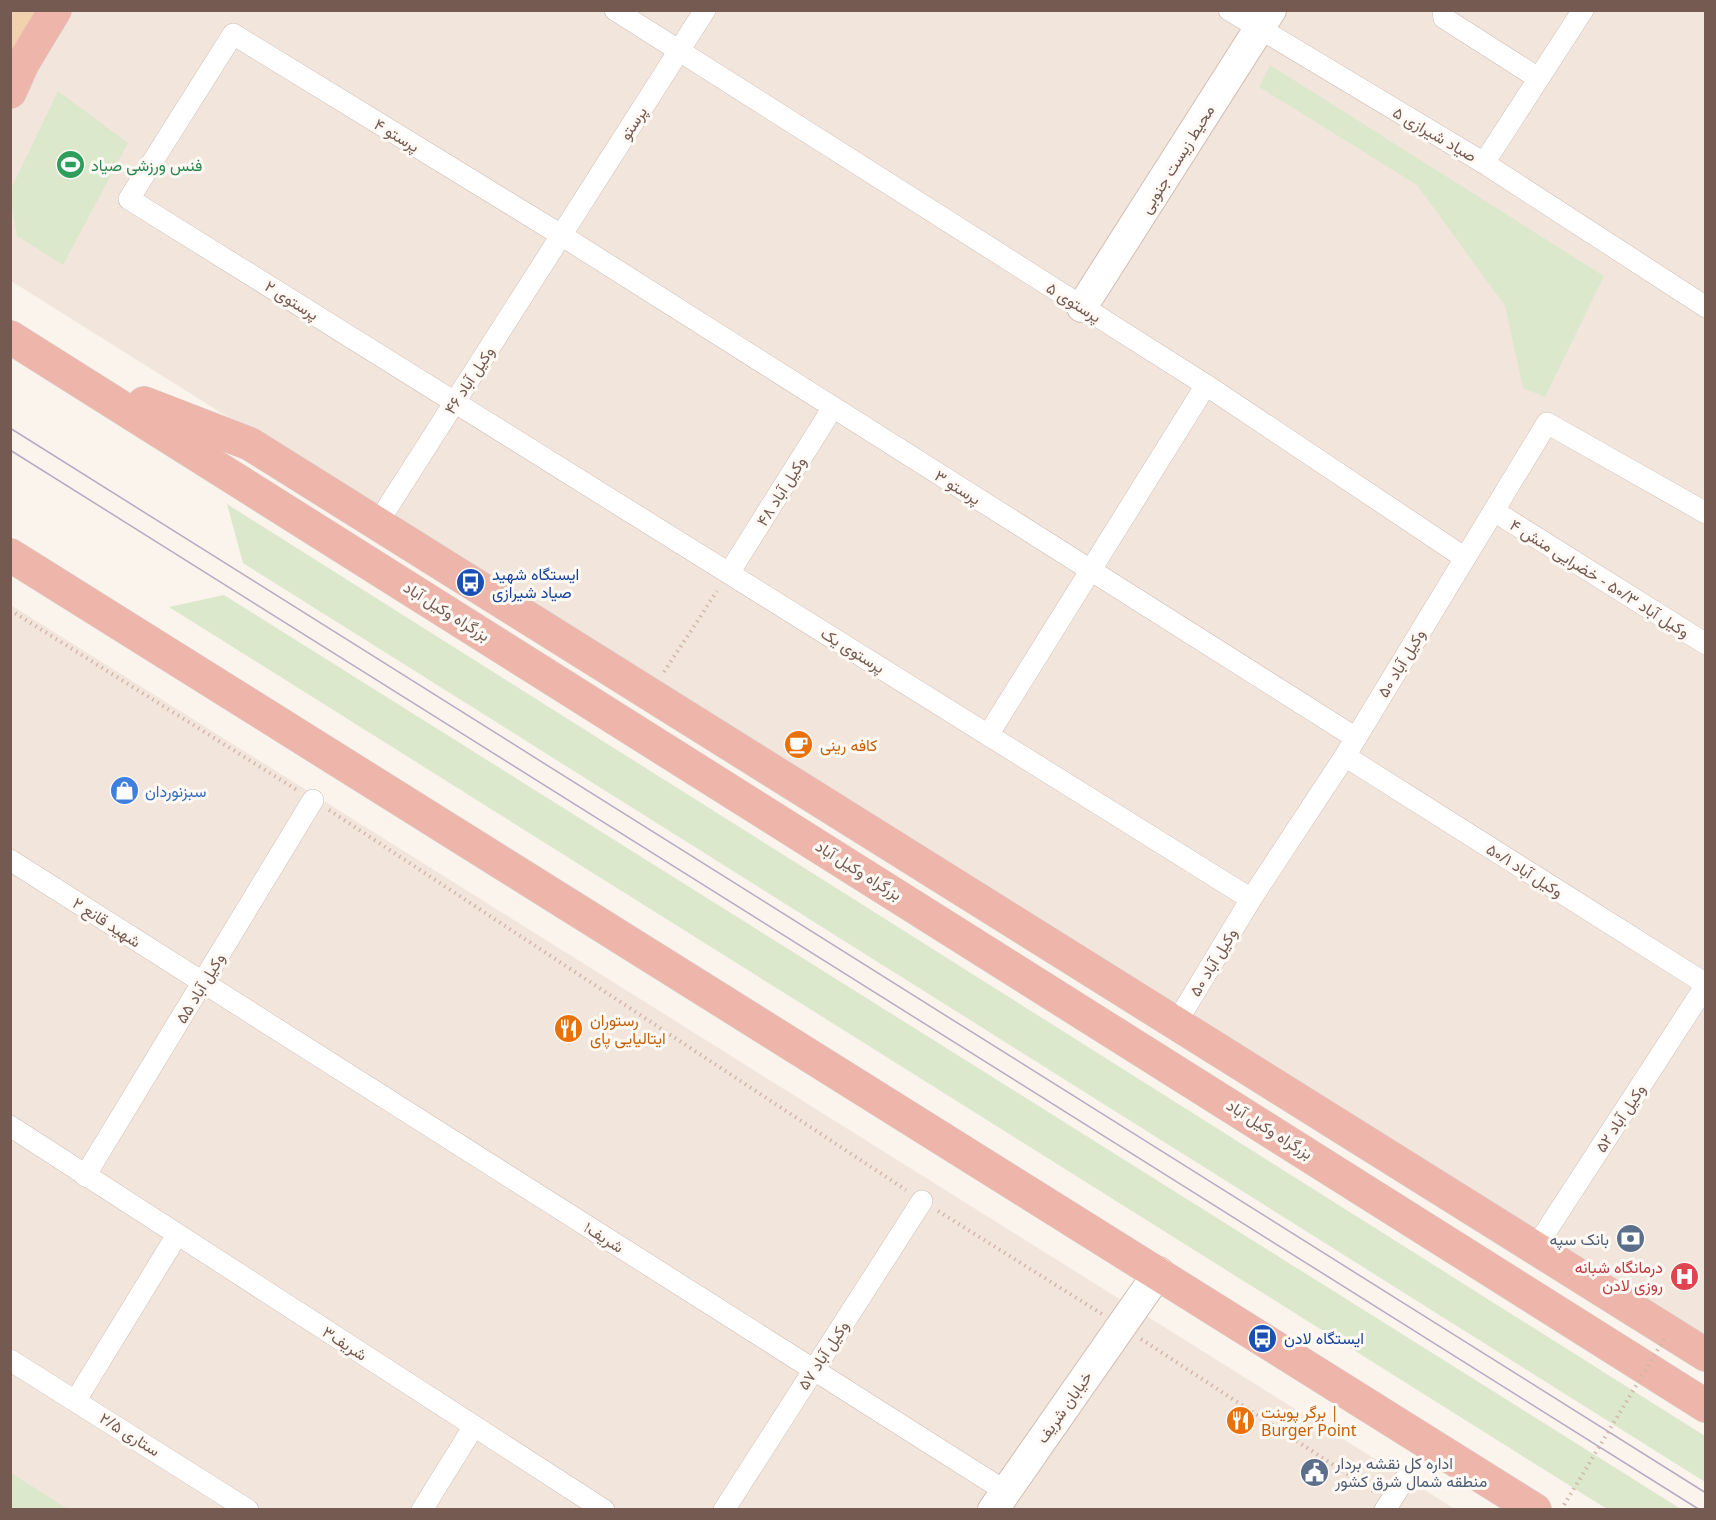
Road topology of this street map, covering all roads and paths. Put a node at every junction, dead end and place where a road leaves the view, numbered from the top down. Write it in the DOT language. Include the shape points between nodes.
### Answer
graph roads {
  1 [pos="28,10"];
  2 [pos="55,10"];
  3 [pos="615,10"];
  4 [pos="705,10"];
  5 [pos="1228,10"];
  6 [pos="1443,10"];
  7 [pos="1583,10"];
  8 [pos="1264,20"];
  9 [pos="233,34"];
  10 [pos="10,38"];
  11 [pos="679,51"];
  12 [pos="1538,78"];
  13 [pos="10,92"];
  14 [pos="1484,164"];
  15 [pos="561,235"];
  16 [pos="1082,307"];
  17 [pos="1706,307"];
  18 [pos="10,314"];
  19 [pos="10,337"];
  20 [pos="74,376"];
  21 [pos="1206,385"];
  22 [pos="456,401"];
  23 [pos="832,409"];
  24 [pos="1494,511"];
  25 [pos="1706,513"];
  26 [pos="377,524"];
  27 [pos="11,555"];
  28 [pos="1465,558"];
  29 [pos="1091,570"];
  30 [pos="729,573"];
  31 [pos="10,610"];
  32 [pos="1706,644"];
  33 [pos="649,695"];
  34 [pos="988,735"];
  35 [pos="1350,747"];
  36 [pos="313,800"];
  37 [pos="10,860"];
  38 [pos="1251,899"];
  39 [pos="203,983"];
  40 [pos="1706,985"];
  41 [pos="1175,1025"];
  42 [pos="1230,1060"];
  43 [pos="10,1126"];
  44 [pos="1268,1128"];
  45 [pos="85,1176"];
  46 [pos="922,1201"];
  47 [pos="177,1234"];
  48 [pos="1534,1250"];
  49 [pos="1159,1272"];
  50 [pos="1129,1316"];
  51 [pos="1670,1343"];
  52 [pos="1706,1355"];
  53 [pos="10,1360"];
  54 [pos="813,1370"];
  55 [pos="1706,1370"];
  56 [pos="76,1400"];
  57 [pos="1706,1406"];
  58 [pos="474,1426"];
  59 [pos="1404,1480"];
  60 [pos="999,1500"];
  61 [pos="1387,1506"];
  62 [pos="248,1509"];
  63 [pos="422,1509"];
  64 [pos="604,1509"];
  65 [pos="724,1509"];
  66 [pos="1535,1509"];
  67 [pos="1561,1509"];
  1 -- 10 [label="main road"];
  2 -- 13 [label="highway"];
  3 -- 11 [label="street, پرستوی ۵"];
  4 -- 11 [label="street, پرستو"];
  5 -- 8 [label="street, صیاد شیرازی ۵"];
  6 -- 12 [label="street" via="1444,18"];
  7 -- 12 [label="street"];
  8 -- 14 [label="street, صیاد شیرازی ۵"];
  8 -- 16 [label="street, محیط زیست جنوبی"];
  9 -- 15 [label="street, پرستو ۴"];
  9 -- 22 [label="street, پرستوی ۲" via="129,199"];
  11 -- 15 [label="street, پرستو"];
  11 -- 16 [label="street, پرستوی ۵"];
  12 -- 14 [label="street"];
  14 -- 17 [label="street, صیاد شیرازی ۵"];
  15 -- 22 [label="street, ۴۶ وکیل آباد"];
  15 -- 23 [label="street, پرستو ۳"];
  16 -- 21 [label="street, پرستوی ۵"];
  18 -- 20 [label="highway"];
  19 -- 20 [label="highway, بزرگراه وکیل آباد"];
  20 -- 26 [label="highway" via="250,444"];
  20 -- 44 [label="highway, بزرگراه وکیل آباد"];
  21 -- 28 [label="street, پرستوی ۵"];
  21 -- 29 [label="street"];
  22 -- 26 [label="street, ۴۶ وکیل آباد"];
  22 -- 30 [label="street, پرستوی یک"];
  23 -- 29 [label="street, پرستو ۳"];
  23 -- 30 [label="street, ۴۸ وکیل آباد"];
  24 -- 25 [label="street, ۵۰ وکیل آباد" via="1547,423"];
  24 -- 28 [label="street, ۵۰ وکیل آباد"];
  24 -- 32 [label="street, وکیل آباد ۵۰/۳ - خضرایی منش ۴"];
  26 -- 33 [label="highway"];
  27 -- 49 [label="highway"];
  28 -- 35 [label="street, ۵۰ وکیل آباد"];
  29 -- 34 [label="street"];
  29 -- 35 [label="street, پرستو ۳"];
  30 -- 33 [label="path"];
  30 -- 34 [label="street, پرستوی یک"];
  31 -- 36 [label="path"];
  33 -- 41 [label="highway"];
  34 -- 38 [label="street, پرستوی یک"];
  35 -- 38 [label="street, ۵۰ وکیل آباد"];
  35 -- 40 [label="street, وکیل آباد ۵۰/۱"];
  36 -- 39 [label="street, ۵۵ وکیل آباد"];
  36 -- 46 [label="path"];
  37 -- 39 [label="street, شهید قانع ۲"];
  38 -- 41 [label="street, وکیل آباد ۵۰"];
  39 -- 45 [label="street, ۵۵ وکیل آباد"];
  39 -- 54 [label="street, شریف١"];
  40 -- 48 [label="street, ۵۲ وکیل آباد"];
  41 -- 42 [label="highway"];
  42 -- 44 [label="highway"];
  42 -- 48 [label="highway"];
  43 -- 45 [label="street, شریف٣"];
  44 -- 57 [label="highway, بزرگراه وکیل آباد"];
  45 -- 47 [label="street, شریف٣"];
  46 -- 50 [label="path"];
  46 -- 54 [label="street, ۵۷ وکیل آباد"];
  47 -- 56 [label="street"];
  47 -- 58 [label="street, شریف٣"];
  48 -- 52 [label="highway"];
  49 -- 50 [label="street, خیابان شریف"];
  49 -- 66 [label="highway"];
  50 -- 60 [label="street, خیابان شریف"];
  50 -- 61 [label="path"];
  51 -- 55 [label="street"];
  51 -- 67 [label="path, bridge"];
  53 -- 56 [label="street, ستاری ۲/۵"];
  54 -- 60 [label="street, شریف١"];
  54 -- 65 [label="street, ۵۷ وکیل آباد"];
  56 -- 62 [label="street, ستاری ۲/۵"];
  58 -- 63 [label="street"];
  58 -- 64 [label="street, شریف٣"];
  59 -- 61 [label="street"];
}
